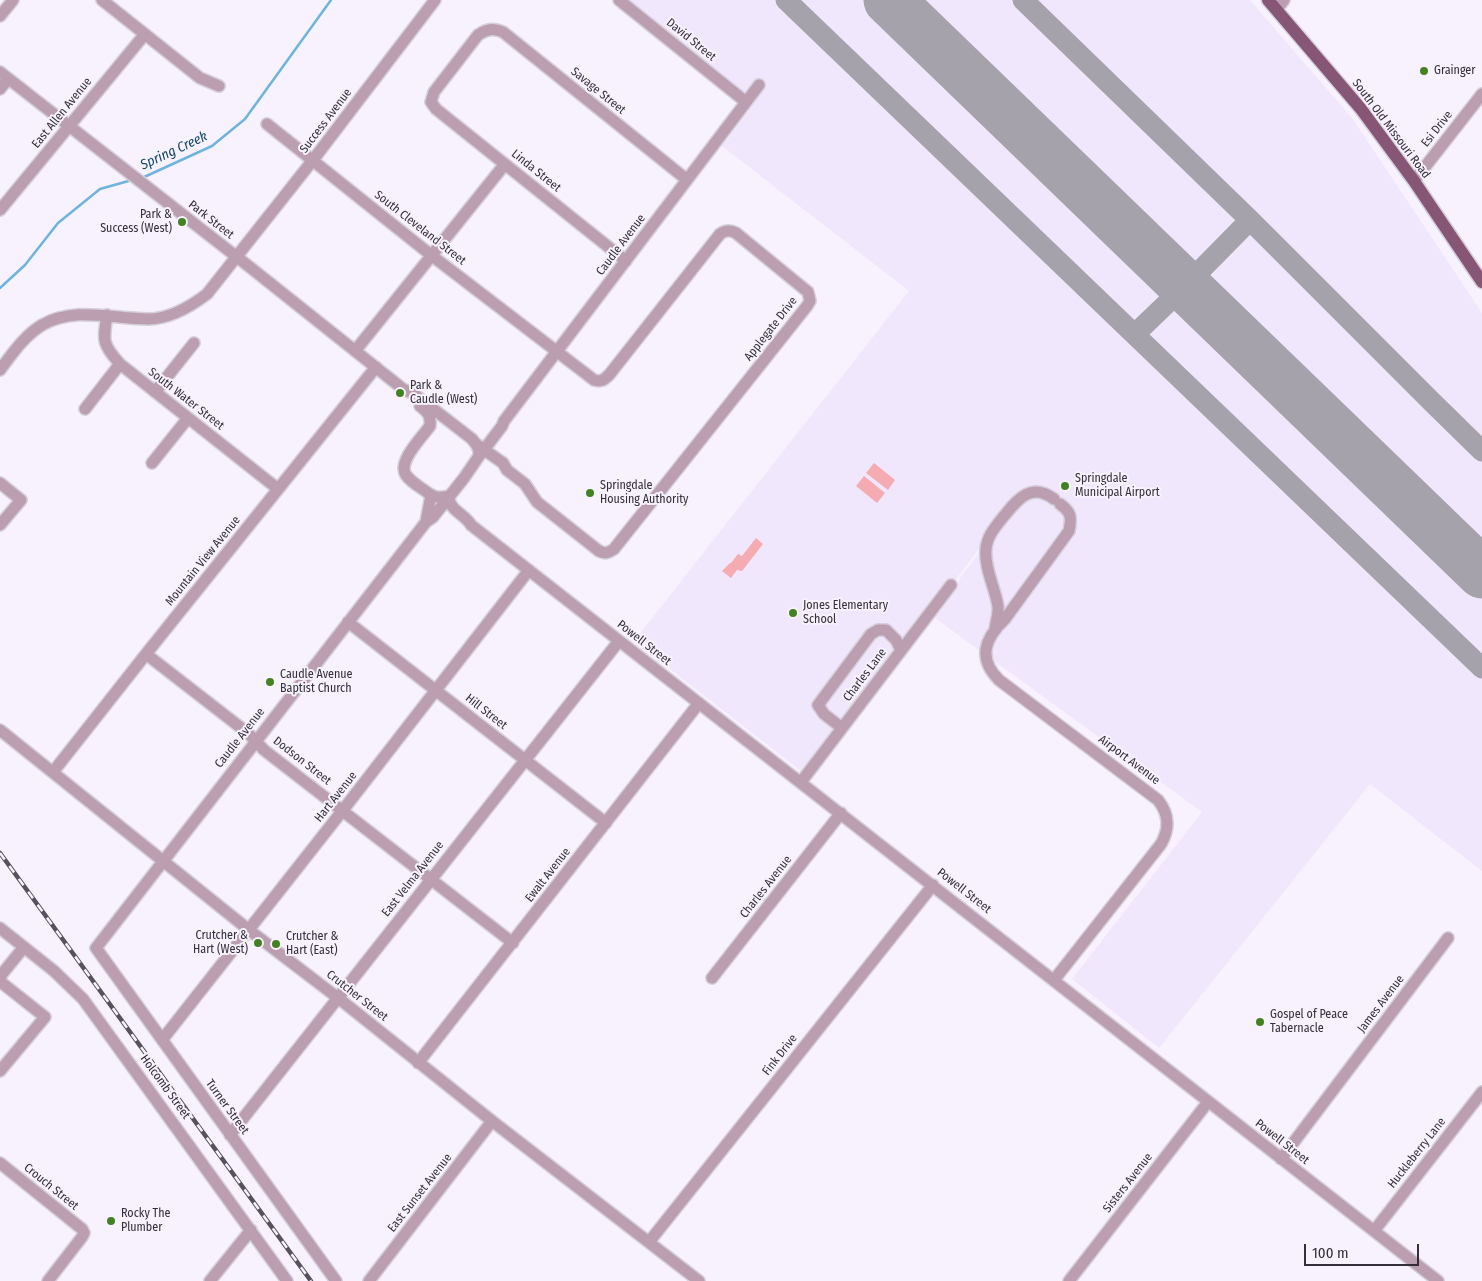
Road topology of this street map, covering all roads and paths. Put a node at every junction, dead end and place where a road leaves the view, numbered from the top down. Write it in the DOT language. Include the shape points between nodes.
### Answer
graph roads {
  1 [pos="13,0"];
  2 [pos="102,0"];
  3 [pos="435,0"];
  4 [pos="619,0"];
  5 [pos="1276,3"];
  6 [pos="0,16"];
  7 [pos="145,34"];
  8 [pos="4,76"];
  9 [pos="219,86"];
  10 [pos="759,86"];
  11 [pos="0,89"];
  12 [pos="1482,94"];
  13 [pos="431,102"];
  14 [pos="746,102"];
  15 [pos="267,124"];
  16 [pos="68,127"];
  17 [pos="313,160"];
  18 [pos="505,164"];
  19 [pos="686,180"];
  20 [pos="1414,181"];
  21 [pos="0,210"];
  22 [pos="431,255"];
  23 [pos="236,256"];
  24 [pos="626,261"];
  25 [pos="1482,282"];
  26 [pos="107,315"];
  27 [pos="194,343"];
  28 [pos="355,351"];
  29 [pos="556,353"];
  30 [pos="120,364"];
  31 [pos="376,367"];
  32 [pos="0,370"];
  33 [pos="405,390"];
  34 [pos="155,392"];
  35 [pos="85,409"];
  36 [pos="188,418"];
  37 [pos="449,421"];
  38 [pos="430,426"];
  39 [pos="480,450"];
  40 [pos="152,463"];
  41 [pos="0,483"];
  42 [pos="278,489"];
  43 [pos="431,495"];
  44 [pos="445,500"];
  45 [pos="426,522"];
  46 [pos="0,526"];
  47 [pos="529,570"];
  48 [pos="952,585"];
  49 [pos="348,622"];
  50 [pos="995,629"];
  51 [pos="619,640"];
  52 [pos="901,650"];
  53 [pos="146,654"];
  54 [pos="436,690"];
  55 [pos="699,703"];
  56 [pos="842,728"];
  57 [pos="0,730"];
  58 [pos="256,740"];
  59 [pos="525,759"];
  60 [pos="53,772"];
  61 [pos="801,782"];
  62 [pos="343,810"];
  63 [pos="841,813"];
  64 [pos="606,823"];
  65 [pos="163,860"];
  66 [pos="430,880"];
  67 [pos="933,885"];
  68 [pos="0,928"];
  69 [pos="249,930"];
  70 [pos="1448,938"];
  71 [pos="513,943"];
  72 [pos="24,947"];
  73 [pos="96,948"];
  74 [pos="712,978"];
  75 [pos="1054,980"];
  76 [pos="338,998"];
  77 [pos="162,1040"];
  78 [pos="418,1063"];
  79 [pos="0,1071"];
  80 [pos="1482,1092"];
  81 [pos="1208,1102"];
  82 [pos="492,1122"];
  83 [pos="230,1135"];
  84 [pos="1281,1159"];
  85 [pos="0,1163"];
  86 [pos="251,1230"];
  87 [pos="1374,1231"];
  88 [pos="649,1242"];
  89 [pos="48,1281"];
  90 [pos="210,1281"];
  91 [pos="287,1281"];
  92 [pos="336,1281"];
  93 [pos="369,1281"];
  94 [pos="699,1281"];
  95 [pos="1070,1281"];
  96 [pos="1438,1281"];
  1 -- 6 [label="street"];
  2 -- 7 [label="street"];
  3 -- 17 [label="street, Success Avenue"];
  4 -- 14 [label="street, David Street"];
  5 -- 20 [label="main road, South Old Missouri Road"];
  7 -- 9 [label="street" via="200,78"];
  7 -- 16 [label="street, East Allen Avenue"];
  8 -- 11 [label="street"];
  8 -- 16 [label="street, Park Street"];
  10 -- 14 [label="street, Caudle Avenue"];
  12 -- 20 [label="street, Esi Drive"];
  13 -- 18 [label="street, Linda Street"];
  13 -- 19 [label="street, Savage Street" via="434,92 478,36 484,31 497,30"];
  14 -- 19 [label="street, Caudle Avenue"];
  15 -- 17 [label="street, South Cleveland Street"];
  16 -- 21 [label="street, East Allen Avenue"];
  16 -- 23 [label="street, Park Street"];
  17 -- 22 [label="street, South Cleveland Street"];
  17 -- 23 [label="street, Success Avenue"];
  18 -- 22 [label="street"];
  18 -- 24 [label="street, Linda Street"];
  19 -- 24 [label="street, Caudle Avenue"];
  20 -- 25 [label="main road, South Old Missouri Road"];
  22 -- 28 [label="street"];
  22 -- 29 [label="street, South Cleveland Street"];
  23 -- 26 [label="street, Success Avenue" via="207,294 171,315 150,319"];
  23 -- 28 [label="street, Park Street"];
  24 -- 29 [label="street, Caudle Avenue"];
  26 -- 30 [label="street, South Water Street" via="104,340 107,350"];
  26 -- 32 [label="street, Success Avenue" via="63,316 42,325 22,341"];
  27 -- 34 [label="street"];
  28 -- 31 [label="street, Park Street"];
  29 -- 39 [label="street, Caudle Avenue"];
  29 -- 39 [label="street, Applegate Drive" via="594,380 604,380 720,234 728,231 805,288 810,296 807,306 609,552 598,551 537,502 525,484"];
  30 -- 34 [label="street, South Water Street"];
  30 -- 35 [label="street"];
  31 -- 33 [label="street, Park Street"];
  31 -- 42 [label="street, Mountain View Avenue"];
  33 -- 37 [label="street, Park Street"];
  33 -- 38 [label="street, Park Street" via="427,412"];
  34 -- 36 [label="street, South Water Street"];
  36 -- 40 [label="street"];
  36 -- 42 [label="street, South Water Street"];
  37 -- 38 [label="street"];
  37 -- 39 [label="street, Park Street"];
  38 -- 43 [label="street" via="404,466 405,474"];
  39 -- 44 [label="street" via="464,478"];
  41 -- 46 [label="street" via="21,500"];
  42 -- 53 [label="street, Mountain View Avenue"];
  43 -- 44 [label="street, Powell Street"];
  43 -- 45 [label="street, Caudle Avenue"];
  44 -- 45 [label="street, Caudle Avenue"];
  44 -- 47 [label="street, Powell Street" via="465,523"];
  45 -- 49 [label="street, Caudle Avenue"];
  47 -- 51 [label="street, Powell Street"];
  47 -- 54 [label="street, Hart Avenue"];
  48 -- 52 [label="street, Charles Lane"];
  49 -- 54 [label="street, Hill Street"];
  49 -- 58 [label="street, Caudle Avenue"];
  50 -- 50 [label="street, Airport Avenue" via="1070,530 1068,509 1046,493 1032,492 1017,499 990,536 985,552 998,607"];
  50 -- 75 [label="street, Airport Avenue" via="986,654 994,675 1158,800 1166,811 1167,831 1161,844"];
  51 -- 55 [label="street, Powell Street"];
  51 -- 59 [label="street, East Velma Avenue"];
  52 -- 56 [label="street, Charles Lane"];
  52 -- 56 [label="street" via="886,630 871,634 818,705"];
  53 -- 58 [label="street, Dodson Street"];
  53 -- 60 [label="street, Mountain View Avenue"];
  54 -- 59 [label="street, Hill Street"];
  54 -- 62 [label="street, Hart Avenue"];
  55 -- 61 [label="street, Powell Street"];
  55 -- 64 [label="street, Ewalt Avenue"];
  56 -- 61 [label="street, Charles Lane"];
  57 -- 60 [label="street, Crutcher Street"];
  58 -- 62 [label="street, Dodson Street" via="264,750"];
  58 -- 65 [label="street, Caudle Avenue"];
  59 -- 64 [label="street, Hill Street"];
  59 -- 66 [label="street, East Velma Avenue"];
  60 -- 65 [label="street, Crutcher Street"];
  61 -- 63 [label="street, Powell Street"];
  62 -- 66 [label="street, Dodson Street"];
  62 -- 69 [label="street, Hart Avenue"];
  63 -- 67 [label="street, Powell Street"];
  63 -- 74 [label="street, Charles Avenue"];
  64 -- 71 [label="street, Ewalt Avenue"];
  65 -- 69 [label="street, Crutcher Street"];
  65 -- 73 [label="street, Caudle Avenue"];
  66 -- 71 [label="street, Dodson Street"];
  66 -- 76 [label="street, East Velma Avenue"];
  67 -- 75 [label="street, Powell Street"];
  67 -- 88 [label="street, Fink Drive"];
  68 -- 72 [label="street, Holcomb Street"];
  69 -- 76 [label="street, Crutcher Street"];
  69 -- 77 [label="street, Hart Avenue"];
  70 -- 84 [label="street, James Avenue"];
  71 -- 78 [label="street, Ewalt Avenue"];
  72 -- 79 [label="street" via="0,979 45,1017"];
  72 -- 86 [label="street, Holcomb Street" via="83,999"];
  73 -- 77 [label="street, Turner Street"];
  75 -- 81 [label="street, Powell Street"];
  76 -- 78 [label="street, Crutcher Street"];
  76 -- 83 [label="street, East Velma Avenue"];
  77 -- 83 [label="street, Turner Street"];
  78 -- 82 [label="street, Crutcher Street"];
  80 -- 87 [label="street, Huckleberry Lane"];
  81 -- 84 [label="street, Powell Street"];
  81 -- 95 [label="street, Sisters Avenue"];
  82 -- 88 [label="street, Crutcher Street"];
  82 -- 93 [label="street, East Sunset Avenue"];
  83 -- 92 [label="street, Turner Street"];
  84 -- 87 [label="street, Powell Street"];
  85 -- 89 [label="street, Crouch Street" via="84,1233"];
  86 -- 90 [label="street"];
  86 -- 91 [label="street, Holcomb Street"];
  87 -- 96 [label="street, Powell Street"];
  88 -- 94 [label="street, Crutcher Street"];
}
